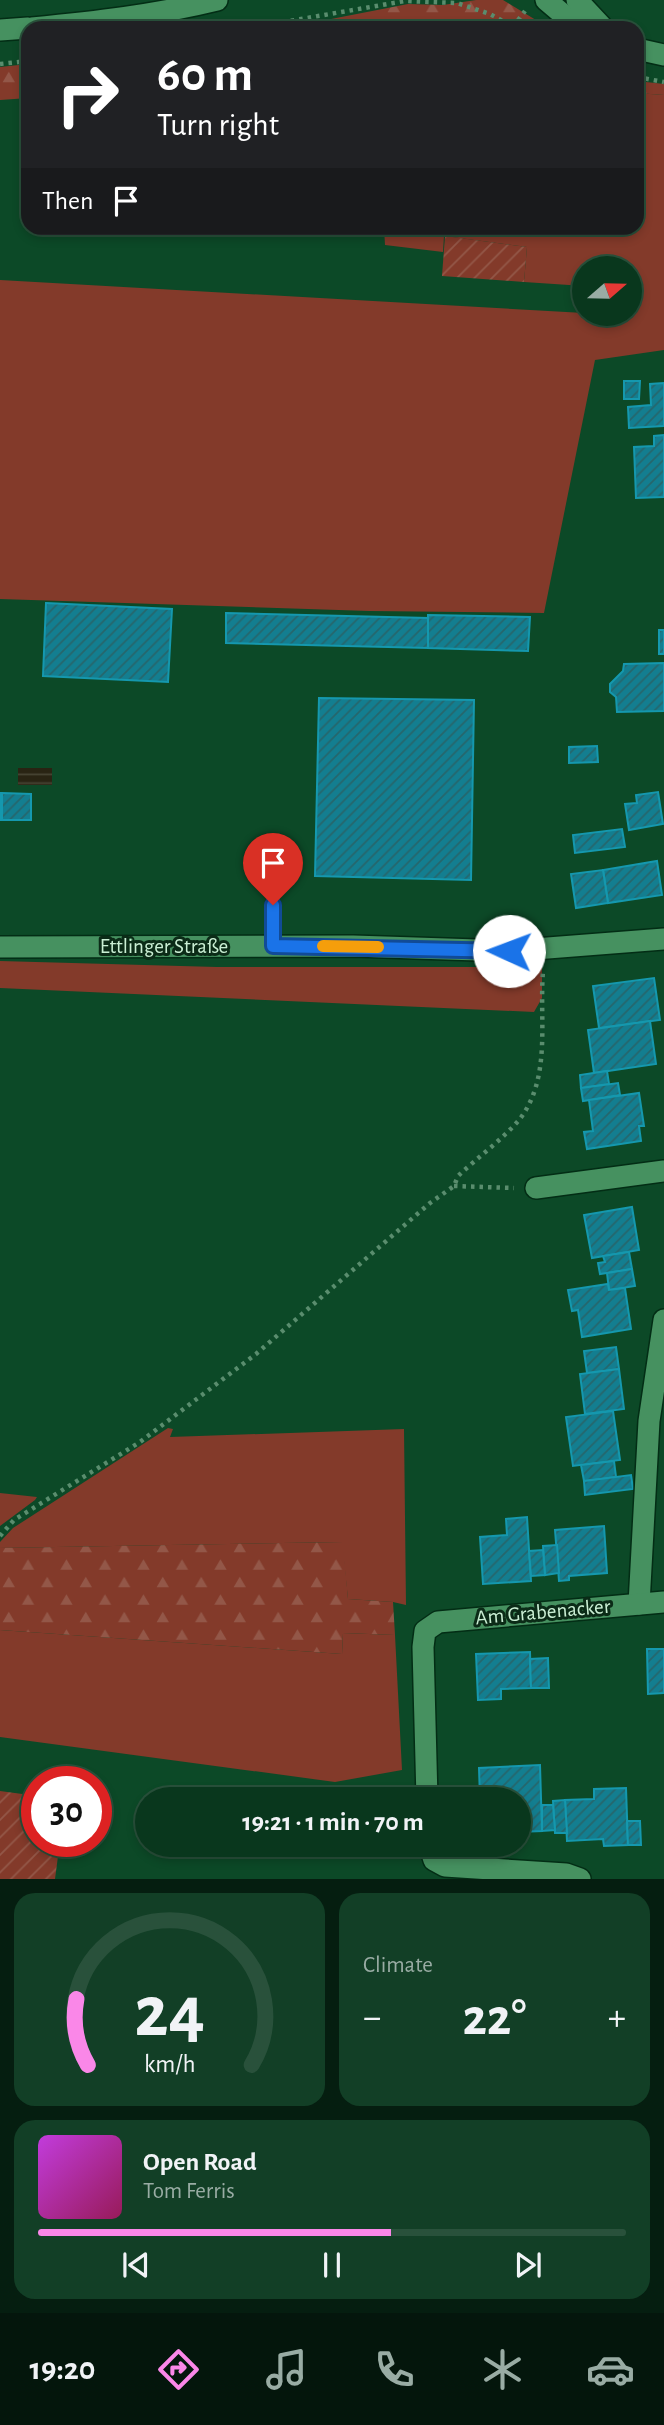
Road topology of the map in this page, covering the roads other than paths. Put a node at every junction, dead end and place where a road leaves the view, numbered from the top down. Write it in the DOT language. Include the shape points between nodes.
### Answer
graph roads {
  1 [pos="217,0"];
  2 [pos="545,0"];
  3 [pos="577,0"];
  4 [pos="101,21"];
  5 [pos="570,21"];
  6 [pos="596,21"];
  7 [pos="21,29"];
  8 [pos="0,30"];
  9 [pos="644,51"];
  10 [pos="664,55"];
  11 [pos="273,905"];
  12 [pos="664,939"];
  13 [pos="273,946"];
  14 [pos="0,947"];
  15 [pos="664,1171"];
  16 [pos="536,1188"];
  17 [pos="664,1320"];
  18 [pos="657,1419"];
  19 [pos="664,1602"];
  20 [pos="639,1604"];
  21 [pos="427,1787"];
  22 [pos="434,1857"];
  23 [pos="580,1879"];
  1 -- 4 [label="street"];
  2 -- 5 [label="street"];
  3 -- 6 [label="street"];
  7 -- 8 [label="street"];
  9 -- 10 [label="street"];
  11 -- 13 [label="lane"];
  12 -- 13 [label="street, Ettlinger Straße" via="509,951"];
  13 -- 14 [label="street, Ettlinger Straße"];
  15 -- 16 [label="street"];
  17 -- 18 [label="street"];
  18 -- 20 [label="street"];
  19 -- 20 [label="street, Am Grabenacker"];
  20 -- 21 [label="street, Am Grabenacker" via="438,1622 425,1631"];
  22 -- 23 [label="street" via="445,1866 566,1874"];
}
